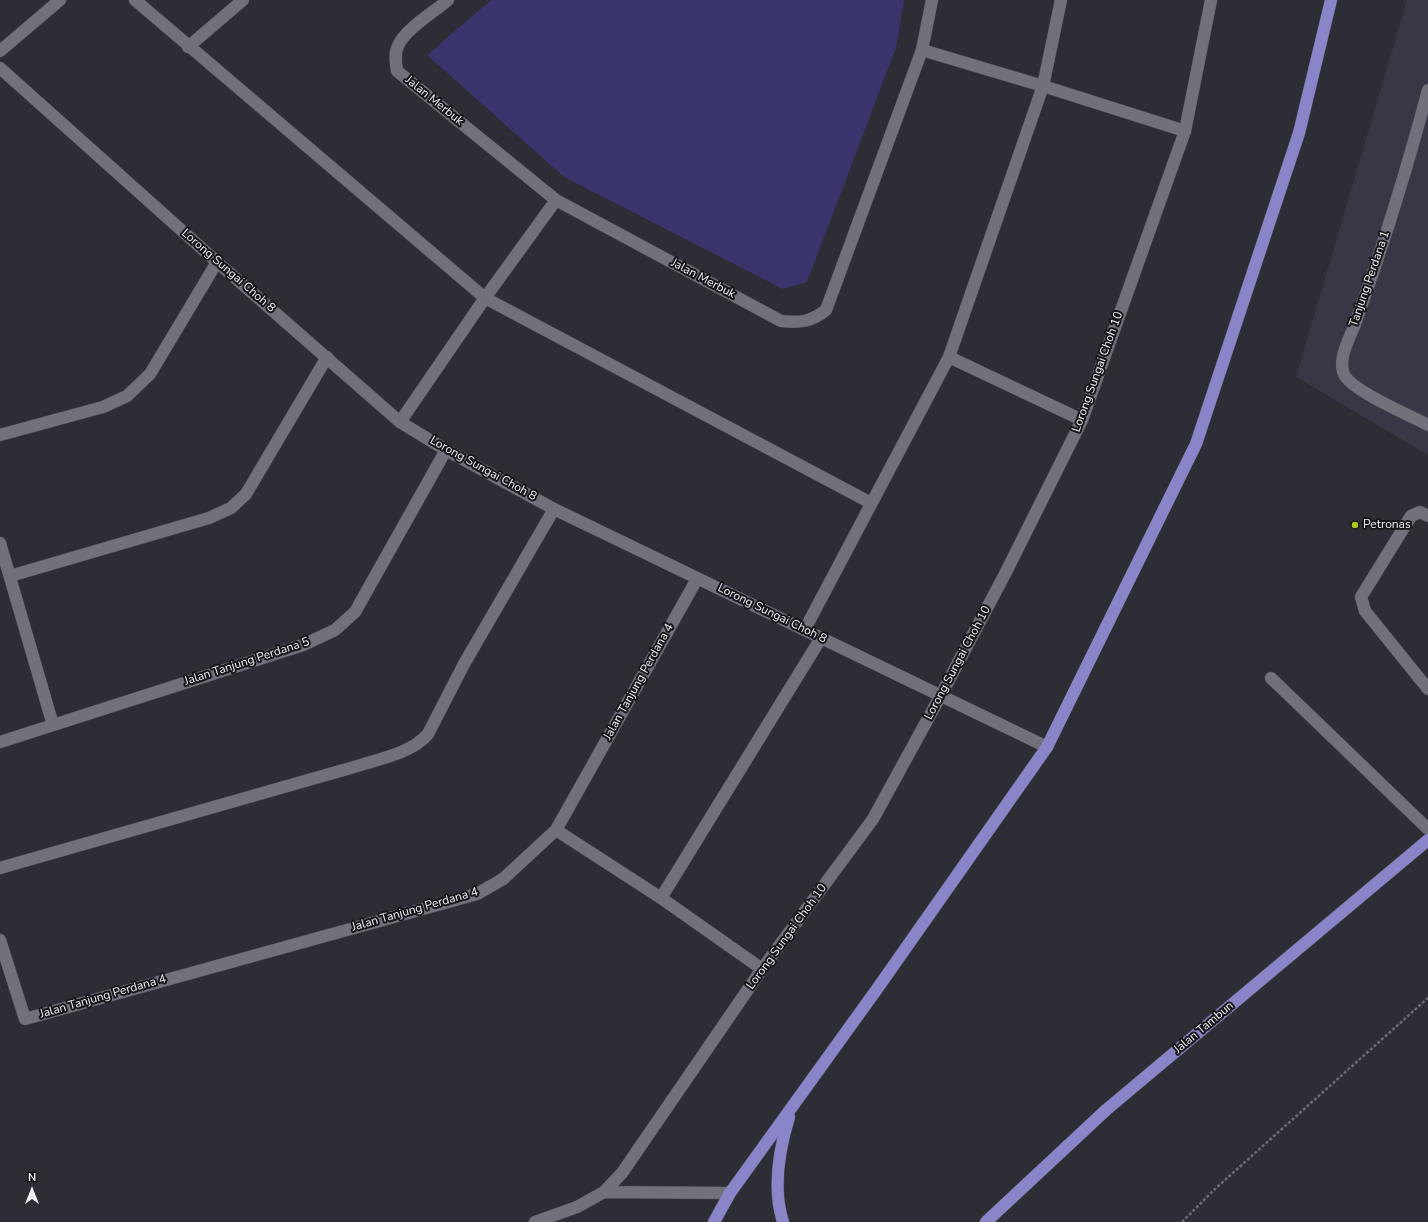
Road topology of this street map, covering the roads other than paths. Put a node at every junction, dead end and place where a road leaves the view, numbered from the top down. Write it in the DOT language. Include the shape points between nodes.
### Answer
graph roads {
  1 [pos="60,0"];
  2 [pos="135,0"];
  3 [pos="243,0"];
  4 [pos="448,0"];
  5 [pos="932,0"];
  6 [pos="1061,0"];
  7 [pos="1211,0"];
  8 [pos="1331,0"];
  9 [pos="188,46"];
  10 [pos="922,50"];
  11 [pos="0,51"];
  12 [pos="0,68"];
  13 [pos="1043,86"];
  14 [pos="1428,90"];
  15 [pos="1185,131"];
  16 [pos="556,200"];
  17 [pos="217,262"];
  18 [pos="485,298"];
  19 [pos="327,357"];
  20 [pos="949,357"];
  21 [pos="1082,420"];
  22 [pos="400,422"];
  23 [pos="1428,425"];
  24 [pos="0,435"];
  25 [pos="446,450"];
  26 [pos="871,503"];
  27 [pos="554,509"];
  28 [pos="1428,516"];
  29 [pos="0,543"];
  30 [pos="10,576"];
  31 [pos="697,579"];
  32 [pos="805,629"];
  33 [pos="821,638"];
  34 [pos="1271,678"];
  35 [pos="1428,689"];
  36 [pos="941,696"];
  37 [pos="53,725"];
  38 [pos="0,742"];
  39 [pos="1047,747"];
  40 [pos="1428,829"];
  41 [pos="556,830"];
  42 [pos="1428,840"];
  43 [pos="0,868"];
  44 [pos="661,898"];
  45 [pos="0,940"];
  46 [pos="762,969"];
  47 [pos="791,1108"];
  48 [pos="604,1192"];
  49 [pos="730,1193"];
  50 [pos="535,1222"];
  51 [pos="714,1222"];
  52 [pos="783,1222"];
  53 [pos="986,1222"];
  1 -- 11 [label="street"];
  2 -- 9 [label="street"];
  3 -- 9 [label="street"];
  4 -- 16 [label="street, Jalan Merbuk" via="409,31 397,46 397,71"];
  5 -- 10 [label="street, Jalan Merbuk"];
  6 -- 13 [label="street"];
  7 -- 15 [label="street, Lorong Sungai Choh 10"];
  8 -- 39 [label="main road" via="1299,133 1196,444"];
  9 -- 18 [label="street"];
  10 -- 13 [label="street"];
  10 -- 16 [label="street, Jalan Merbuk" via="826,310 816,318 803,322 781,321"];
  12 -- 17 [label="street, Lorong Sungai Choh 8"];
  13 -- 15 [label="street"];
  13 -- 20 [label="street"];
  14 -- 23 [label="street, Tanjung Perdana 1" via="1412,153 1342,360 1344,375 1359,388"];
  15 -- 21 [label="street, Lorong Sungai Choh 10"];
  16 -- 18 [label="street"];
  17 -- 19 [label="street, Lorong Sungai Choh 8"];
  17 -- 24 [label="street" via="150,374 127,396 103,406"];
  18 -- 22 [label="street"];
  18 -- 26 [label="street"];
  19 -- 22 [label="street, Lorong Sungai Choh 8"];
  19 -- 30 [label="street" via="246,494 232,508 209,518"];
  20 -- 21 [label="street"];
  20 -- 26 [label="street"];
  21 -- 36 [label="street, Lorong Sungai Choh 10"];
  22 -- 25 [label="street, Lorong Sungai Choh 8"];
  25 -- 27 [label="street, Lorong Sungai Choh 8"];
  25 -- 37 [label="street, Jalan Tanjung Perdana 5" via="355,612 335,630 303,645"];
  26 -- 32 [label="street"];
  27 -- 31 [label="street, Lorong Sungai Choh 8"];
  27 -- 43 [label="street" via="464,664 428,734 421,742 354,768"];
  28 -- 35 [label="street" via="1420,512 1411,516 1361,597 1365,611"];
  29 -- 30 [label="street"];
  30 -- 37 [label="street"];
  31 -- 32 [label="street, Lorong Sungai Choh 8"];
  31 -- 41 [label="street, Jalan Tanjung Perdana 4"];
  32 -- 33 [label="street, Lorong Sungai Choh 8"];
  33 -- 36 [label="street, Lorong Sungai Choh 8"];
  33 -- 44 [label="street"];
  34 -- 40 [label="street"];
  36 -- 39 [label="street, Lorong Sungai Choh 8"];
  36 -- 46 [label="street, Lorong Sungai Choh 10" via="873,820"];
  37 -- 38 [label="street, Jalan Tanjung Perdana 5"];
  39 -- 47 [label="main road"];
  41 -- 44 [label="street"];
  41 -- 45 [label="street, Jalan Tanjung Perdana 4" via="503,879 477,894 24,1019"];
  42 -- 53 [label="main road, Jalan Tambun" via="1106,1110"];
  44 -- 46 [label="street"];
  46 -- 48 [label="street, Lorong Sungai Choh 10" via="622,1174"];
  47 -- 49 [label="main road"];
  47 -- 52 [label="main road" via="780,1154 777,1184"];
  48 -- 49 [label="street"];
  48 -- 50 [label="street, Lorong Sungai Choh 10" via="577,1207"];
  49 -- 51 [label="main road"];
}
